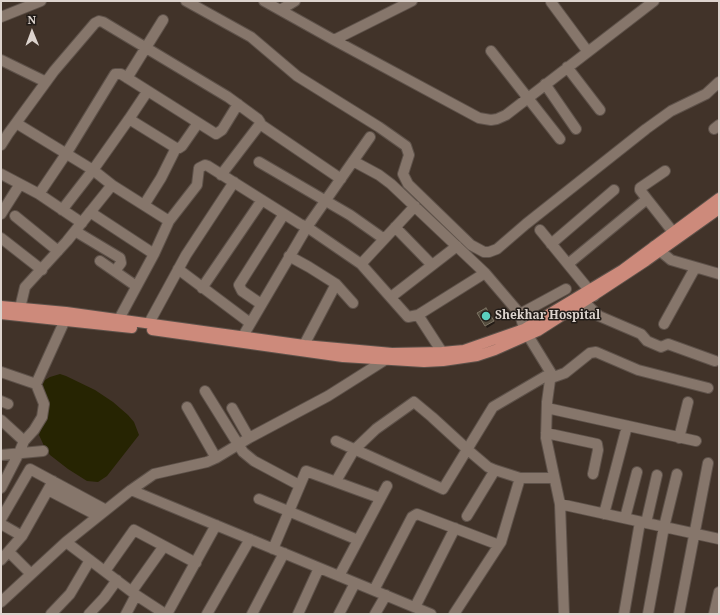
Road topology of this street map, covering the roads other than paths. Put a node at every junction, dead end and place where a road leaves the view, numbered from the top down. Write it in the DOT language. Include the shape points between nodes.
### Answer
graph roads {
  1 [pos="41,1"];
  2 [pos="186,1"];
  3 [pos="264,1"];
  4 [pos="295,1"];
  5 [pos="412,1"];
  6 [pos="654,1"];
  7 [pos="551,2"];
  8 [pos="280,10"];
  9 [pos="1,17"];
  10 [pos="162,20"];
  11 [pos="334,40"];
  12 [pos="145,47"];
  13 [pos="491,51"];
  14 [pos="588,52"];
  15 [pos="1,60"];
  16 [pos="567,67"];
  17 [pos="127,78"];
  18 [pos="46,82"];
  19 [pos="719,82"];
  20 [pos="545,84"];
  21 [pos="147,92"];
  22 [pos="528,98"];
  23 [pos="238,104"];
  24 [pos="600,110"];
  25 [pos="129,119"];
  26 [pos="16,123"];
  27 [pos="198,123"];
  28 [pos="260,124"];
  29 [pos="576,129"];
  30 [pos="4,133"];
  31 [pos="370,137"];
  32 [pos="560,139"];
  33 [pos="1,145"];
  34 [pos="176,148"];
  35 [pos="66,154"];
  36 [pos="353,161"];
  37 [pos="259,162"];
  38 [pos="93,170"];
  39 [pos="665,171"];
  40 [pos="1,174"];
  41 [pos="221,175"];
  42 [pos="340,179"];
  43 [pos="234,182"];
  44 [pos="20,184"];
  45 [pos="112,185"];
  46 [pos="614,190"];
  47 [pos="39,194"];
  48 [pos="719,198"];
  49 [pos="647,199"];
  50 [pos="262,200"];
  51 [pos="325,201"];
  52 [pos="144,205"];
  53 [pos="415,206"];
  54 [pos="719,209"];
  55 [pos="62,210"];
  56 [pos="90,212"];
  57 [pos="1,214"];
  58 [pos="284,214"];
  59 [pos="15,216"];
  60 [pos="169,221"];
  61 [pos="79,227"];
  62 [pos="307,227"];
  63 [pos="395,227"];
  64 [pos="540,230"];
  65 [pos="673,232"];
  66 [pos="1,238"];
  67 [pos="384,239"];
  68 [pos="551,244"];
  69 [pos="457,246"];
  70 [pos="657,249"];
  71 [pos="58,251"];
  72 [pos="154,254"];
  73 [pos="289,256"];
  74 [pos="100,261"];
  75 [pos="361,264"];
  76 [pos="568,264"];
  77 [pos="432,265"];
  78 [pos="695,268"];
  79 [pos="178,269"];
  80 [pos="42,270"];
  81 [pos="115,272"];
  82 [pos="485,273"];
  83 [pos="719,274"];
  84 [pos="336,284"];
  85 [pos="136,286"];
  86 [pos="202,288"];
  87 [pos="566,289"];
  88 [pos="592,292"];
  89 [pos="391,297"];
  90 [pos="584,302"];
  91 [pos="353,303"];
  92 [pos="261,304"];
  93 [pos="1,306"];
  94 [pos="20,308"];
  95 [pos="1,314"];
  96 [pos="520,314"];
  97 [pos="418,315"];
  98 [pos="119,319"];
  99 [pos="65,320"];
  100 [pos="149,323"];
  101 [pos="250,323"];
  102 [pos="664,324"];
  103 [pos="526,332"];
  104 [pos="243,336"];
  105 [pos="304,345"];
  106 [pos="442,352"];
  107 [pos="385,360"];
  108 [pos="715,361"];
  109 [pos="1,372"];
  110 [pos="551,376"];
  111 [pos="36,384"];
  112 [pos="708,388"];
  113 [pos="205,390"];
  114 [pos="688,402"];
  115 [pos="187,407"];
  116 [pos="232,408"];
  117 [pos="547,408"];
  118 [pos="1,420"];
  119 [pos="627,426"];
  120 [pos="546,433"];
  121 [pos="249,438"];
  122 [pos="679,438"];
  123 [pos="24,441"];
  124 [pos="336,441"];
  125 [pos="696,442"];
  126 [pos="238,445"];
  127 [pos="354,450"];
  128 [pos="468,450"];
  129 [pos="43,451"];
  130 [pos="19,453"];
  131 [pos="1,455"];
  132 [pos="216,458"];
  133 [pos="708,463"];
  134 [pos="495,470"];
  135 [pos="638,472"];
  136 [pos="593,474"];
  137 [pos="677,474"];
  138 [pos="657,475"];
  139 [pos="520,478"];
  140 [pos="554,478"];
  141 [pos="336,481"];
  142 [pos="299,485"];
  143 [pos="50,486"];
  144 [pos="387,486"];
  145 [pos="1,488"];
  146 [pos="131,490"];
  147 [pos="380,498"];
  148 [pos="259,499"];
  149 [pos="560,504"];
  150 [pos="288,512"];
  151 [pos="102,513"];
  152 [pos="604,514"];
  153 [pos="467,516"];
  154 [pos="625,518"];
  155 [pos="1,519"];
  156 [pos="643,522"];
  157 [pos="1,524"];
  158 [pos="216,525"];
  159 [pos="664,527"];
  160 [pos="455,528"];
  161 [pos="694,534"];
  162 [pos="22,536"];
  163 [pos="250,539"];
  164 [pos="719,539"];
  165 [pos="358,540"];
  166 [pos="66,542"];
  167 [pos="499,545"];
  168 [pos="164,546"];
  169 [pos="273,549"];
  170 [pos="9,552"];
  171 [pos="284,553"];
  172 [pos="1,560"];
  173 [pos="90,560"];
  174 [pos="196,563"];
  175 [pos="319,568"];
  176 [pos="105,571"];
  177 [pos="31,574"];
  178 [pos="339,576"];
  179 [pos="117,580"];
  180 [pos="355,583"];
  181 [pos="374,590"];
  182 [pos="719,592"];
  183 [pos="134,593"];
  184 [pos="386,595"];
  185 [pos="1,602"];
  186 [pos="418,610"];
  187 [pos="51,614"];
  188 [pos="89,614"];
  189 [pos="126,614"];
  190 [pos="166,614"];
  191 [pos="207,614"];
  192 [pos="252,614"];
  193 [pos="298,614"];
  194 [pos="340,614"];
  195 [pos="376,614"];
  196 [pos="431,614"];
  197 [pos="454,614"];
  198 [pos="564,614"];
  199 [pos="624,614"];
  200 [pos="648,614"];
  201 [pos="679,614"];
  202 [pos="714,614"];
  1 -- 9 [label="street"];
  2 -- 19 [label="street" via="251,38 297,76 406,146 409,155 404,179 471,245 484,252 497,249 646,129 671,111 706,94"];
  3 -- 8 [label="street"];
  4 -- 8 [label="street"];
  5 -- 11 [label="street"];
  6 -- 14 [label="street"];
  7 -- 14 [label="street"];
  8 -- 11 [label="street"];
  10 -- 12 [label="street"];
  11 -- 22 [label="street" via="479,118 497,119"];
  12 -- 17 [label="street"];
  12 -- 18 [label="street" via="99,21 90,28"];
  12 -- 23 [label="street"];
  13 -- 22 [label="street"];
  14 -- 16 [label="street"];
  15 -- 18 [label="street"];
  16 -- 20 [label="street"];
  16 -- 24 [label="street"];
  17 -- 21 [label="street"];
  17 -- 35 [label="street" via="116,73 114,75"];
  18 -- 26 [label="street"];
  20 -- 22 [label="street"];
  20 -- 29 [label="street"];
  21 -- 25 [label="street"];
  21 -- 27 [label="street"];
  22 -- 32 [label="street"];
  23 -- 27 [label="street" via="219,133 216,134"];
  23 -- 28 [label="street" via="258,119"];
  25 -- 34 [label="street"];
  25 -- 38 [label="street"];
  26 -- 30 [label="street"];
  26 -- 35 [label="street"];
  27 -- 34 [label="street" via="182,146"];
  28 -- 41 [label="street"];
  28 -- 42 [label="street"];
  30 -- 33 [label="street"];
  31 -- 36 [label="street"];
  34 -- 52 [label="street"];
  35 -- 38 [label="street"];
  35 -- 47 [label="street"];
  36 -- 42 [label="street"];
  36 -- 53 [label="street" via="379,175"];
  37 -- 51 [label="street"];
  38 -- 45 [label="street"];
  38 -- 55 [label="street"];
  39 -- 49 [label="street" via="640,188"];
  40 -- 44 [label="street"];
  41 -- 43 [label="street"];
  41 -- 60 [label="street" via="208,166 202,166 198,171 197,185"];
  42 -- 51 [label="street"];
  43 -- 50 [label="street"];
  43 -- 79 [label="street"];
  44 -- 47 [label="street"];
  44 -- 57 [label="street"];
  45 -- 52 [label="street"];
  45 -- 56 [label="street"];
  46 -- 68 [label="street"];
  47 -- 55 [label="street"];
  48 -- 65 [label="main road"];
  49 -- 65 [label="street"];
  49 -- 76 [label="street"];
  50 -- 58 [label="street"];
  50 -- 86 [label="street"];
  51 -- 62 [label="street"];
  51 -- 67 [label="street" via="356,218"];
  52 -- 60 [label="street"];
  53 -- 63 [label="street"];
  53 -- 69 [label="street"];
  54 -- 70 [label="main road"];
  55 -- 61 [label="street"];
  56 -- 61 [label="street"];
  56 -- 72 [label="street"];
  58 -- 62 [label="street"];
  58 -- 92 [label="street" via="239,286"];
  59 -- 71 [label="street"];
  60 -- 72 [label="street"];
  61 -- 71 [label="street"];
  61 -- 81 [label="street" via="120,258"];
  62 -- 73 [label="street"];
  62 -- 75 [label="street"];
  63 -- 67 [label="street"];
  63 -- 77 [label="street"];
  64 -- 68 [label="street"];
  65 -- 70 [label="main road"];
  66 -- 80 [label="street"];
  67 -- 75 [label="street"];
  68 -- 76 [label="street"];
  69 -- 77 [label="street"];
  69 -- 82 [label="street"];
  70 -- 78 [label="street" via="671,260"];
  70 -- 88 [label="main road"];
  71 -- 80 [label="street"];
  72 -- 85 [label="street"];
  73 -- 84 [label="street"];
  73 -- 92 [label="street"];
  74 -- 81 [label="street"];
  75 -- 89 [label="street"];
  76 -- 88 [label="street"];
  77 -- 89 [label="street"];
  78 -- 83 [label="street"];
  78 -- 102 [label="street"];
  79 -- 86 [label="street"];
  79 -- 100 [label="street"];
  80 -- 94 [label="street" via="25,287"];
  81 -- 85 [label="street"];
  82 -- 96 [label="street"];
  82 -- 97 [label="street"];
  84 -- 91 [label="street"];
  84 -- 105 [label="street"];
  85 -- 98 [label="street"];
  86 -- 101 [label="street"];
  87 -- 96 [label="street"];
  88 -- 90 [label="main road"];
  88 -- 103 [label="main road"];
  89 -- 97 [label="street" via="408,317"];
  90 -- 103 [label="main road" via="538,331"];
  90 -- 108 [label="street" via="599,316 641,334 647,341 660,347 668,344"];
  92 -- 101 [label="street"];
  93 -- 94 [label="main road"];
  94 -- 98 [label="main road"];
  95 -- 99 [label="main road"];
  96 -- 103 [label="street"];
  97 -- 106 [label="street"];
  98 -- 100 [label="main road"];
  99 -- 107 [label="main road" via="342,358"];
  99 -- 111 [label="street"];
  100 -- 104 [label="main road"];
  101 -- 104 [label="street"];
  103 -- 106 [label="main road" via="464,350"];
  103 -- 107 [label="main road" via="495,350 477,356 424,362"];
  103 -- 110 [label="street"];
  104 -- 105 [label="main road"];
  105 -- 106 [label="main road" via="392,353"];
  107 -- 121 [label="street" via="328,396"];
  109 -- 111 [label="street"];
  110 -- 112 [label="street" via="565,373 590,353 596,352 638,370"];
  110 -- 117 [label="street"];
  110 -- 128 [label="street" via="493,407"];
  111 -- 123 [label="street" via="44,410 39,423"];
  113 -- 126 [label="street"];
  114 -- 122 [label="street"];
  115 -- 132 [label="street"];
  116 -- 121 [label="street"];
  117 -- 119 [label="street"];
  117 -- 120 [label="street"];
  118 -- 123 [label="street"];
  119 -- 122 [label="street"];
  119 -- 152 [label="street"];
  120 -- 136 [label="street" via="597,444"];
  120 -- 140 [label="street"];
  121 -- 126 [label="street"];
  122 -- 125 [label="street"];
  123 -- 130 [label="street"];
  124 -- 127 [label="street"];
  126 -- 132 [label="street"];
  126 -- 142 [label="street" via="248,458"];
  127 -- 128 [label="street" via="442,489"];
  127 -- 128 [label="street" via="376,429 414,402"];
  127 -- 141 [label="street"];
  128 -- 134 [label="street"];
  129 -- 130 [label="street"];
  130 -- 131 [label="street"];
  130 -- 145 [label="street"];
  132 -- 146 [label="street" via="154,474"];
  133 -- 161 [label="street"];
  134 -- 139 [label="street"];
  134 -- 153 [label="street"];
  135 -- 154 [label="street"];
  137 -- 159 [label="street"];
  138 -- 156 [label="street"];
  139 -- 140 [label="street"];
  139 -- 167 [label="street"];
  140 -- 149 [label="street"];
  141 -- 142 [label="street" via="306,471"];
  141 -- 147 [label="street"];
  142 -- 150 [label="street"];
  143 -- 151 [label="street"];
  143 -- 155 [label="street" via="30,469"];
  143 -- 162 [label="street"];
  144 -- 147 [label="street"];
  146 -- 151 [label="street"];
  146 -- 158 [label="street"];
  147 -- 165 [label="street"];
  148 -- 150 [label="street"];
  149 -- 152 [label="street"];
  149 -- 198 [label="street"];
  150 -- 165 [label="street"];
  150 -- 169 [label="street"];
  151 -- 166 [label="street"];
  152 -- 154 [label="street"];
  154 -- 156 [label="street"];
  156 -- 159 [label="street"];
  156 -- 199 [label="street"];
  157 -- 162 [label="street"];
  158 -- 163 [label="street"];
  158 -- 174 [label="street"];
  159 -- 161 [label="street"];
  159 -- 200 [label="street"];
  160 -- 167 [label="street"];
  160 -- 181 [label="street" via="420,514 414,515"];
  160 -- 186 [label="street"];
  161 -- 164 [label="street"];
  161 -- 201 [label="street"];
  162 -- 170 [label="street"];
  163 -- 169 [label="street"];
  163 -- 191 [label="street"];
  165 -- 178 [label="street"];
  166 -- 173 [label="street"];
  166 -- 177 [label="street"];
  167 -- 197 [label="street"];
  168 -- 174 [label="street"];
  168 -- 176 [label="street" via="134,530"];
  168 -- 183 [label="street"];
  169 -- 171 [label="street"];
  170 -- 172 [label="street"];
  170 -- 177 [label="street"];
  171 -- 175 [label="street"];
  171 -- 192 [label="street"];
  173 -- 176 [label="street"];
  173 -- 187 [label="street" via="70,594"];
  174 -- 190 [label="street"];
  175 -- 178 [label="street"];
  175 -- 193 [label="street"];
  176 -- 179 [label="street"];
  177 -- 185 [label="street"];
  178 -- 180 [label="street"];
  179 -- 183 [label="street"];
  179 -- 188 [label="street"];
  180 -- 181 [label="street"];
  180 -- 194 [label="street"];
  181 -- 184 [label="street"];
  182 -- 202 [label="street"];
  183 -- 189 [label="street"];
  183 -- 190 [label="street"];
  184 -- 186 [label="street"];
  184 -- 195 [label="street"];
  186 -- 196 [label="street"];
}
